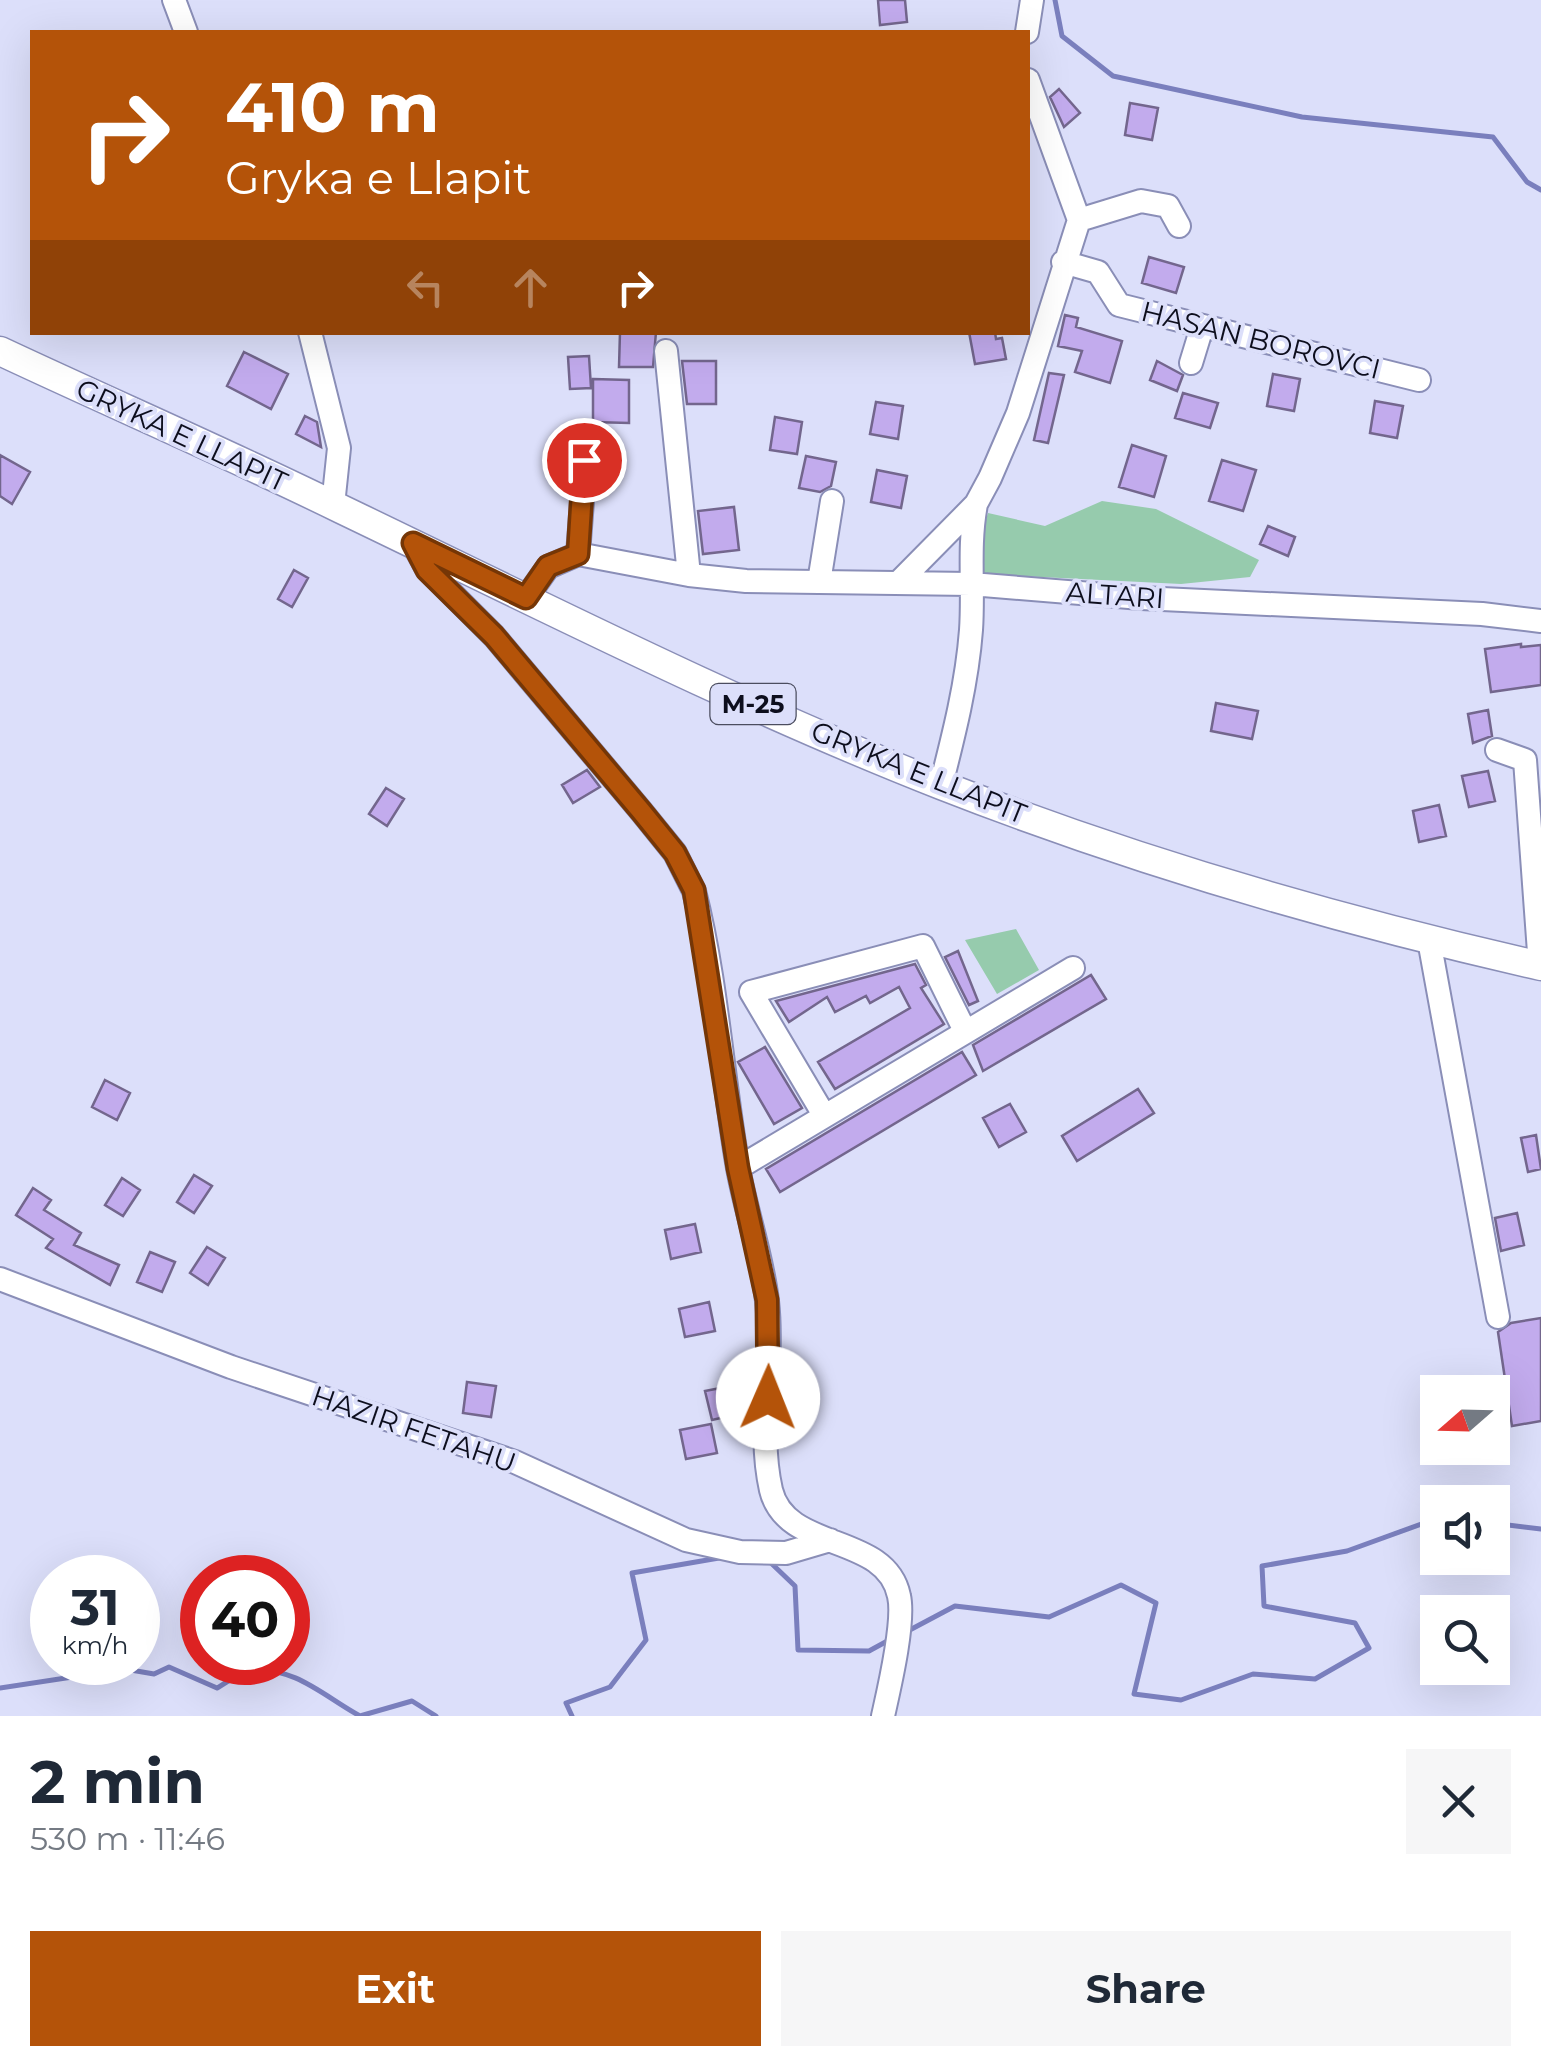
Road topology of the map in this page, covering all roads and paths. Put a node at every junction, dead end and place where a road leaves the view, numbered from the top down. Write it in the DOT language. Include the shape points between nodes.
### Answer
graph roads {
  1 [pos="174,0"];
  2 [pos="1032,0"];
  3 [pos="185,30"];
  4 [pos="1027,30"];
  5 [pos="1030,85"];
  6 [pos="1079,220"];
  7 [pos="1179,226"];
  8 [pos="1063,262"];
  9 [pos="1202,327"];
  10 [pos="311,335"];
  11 [pos="0,351"];
  12 [pos="666,351"];
  13 [pos="1192,363"];
  14 [pos="1419,380"];
  15 [pos="587,436"];
  16 [pos="832,500"];
  17 [pos="976,504"];
  18 [pos="333,505"];
  19 [pos="413,543"];
  20 [pos="578,554"];
  21 [pos="689,575"];
  22 [pos="900,581"];
  23 [pos="819,582"];
  24 [pos="971,584"];
  25 [pos="526,598"];
  26 [pos="1541,621"];
  27 [pos="1497,750"];
  28 [pos="941,785"];
  29 [pos="1429,940"];
  30 [pos="1540,966"];
  31 [pos="1073,968"];
  32 [pos="965,1031"];
  33 [pos="824,1116"];
  34 [pos="738,1168"];
  35 [pos="0,1279"];
  36 [pos="1498,1317"];
  37 [pos="830,1540"];
  38 [pos="883,1716"];
  1 -- 3 [label="street"];
  2 -- 4 [label="street"];
  5 -- 6 [label="street"];
  6 -- 7 [label="street" via="1141,200 1168,206"];
  6 -- 8 [label="street"];
  8 -- 9 [label="street, HASAN BOROVCI" via="1094,269 1119,305"];
  8 -- 17 [label="street" via="1018,412"];
  9 -- 13 [label="street"];
  9 -- 14 [label="street, HASAN BOROVCI"];
  10 -- 18 [label="street" via="340,448"];
  11 -- 18 [label="main road, GRYKA E LLAPIT / M-25"];
  12 -- 21 [label="street"];
  15 -- 20 [label="street"];
  16 -- 23 [label="street"];
  17 -- 22 [label="street"];
  17 -- 24 [label="street"];
  18 -- 19 [label="main road, GRYKA E LLAPIT / M-25"];
  19 -- 25 [label="main road, GRYKA E LLAPIT / M-25"];
  19 -- 34 [label="street" via="427,570 542,691 684,869 700,914"];
  20 -- 21 [label="street, ALTARI"];
  20 -- 25 [label="street" via="548,566"];
  21 -- 23 [label="street, ALTARI"];
  22 -- 23 [label="street, ALTARI"];
  22 -- 24 [label="street, ALTARI"];
  24 -- 26 [label="street, ALTARI"];
  24 -- 28 [label="street" via="968,659"];
  25 -- 28 [label="main road, GRYKA E LLAPIT / M-25"];
  27 -- 30 [label="street, GRYKA E LLAPIT" via="1525,760"];
  28 -- 29 [label="main road, GRYKA E LLAPIT / M-25" via="1112,846"];
  29 -- 30 [label="main road, GRYKA E LLAPIT / M-25"];
  29 -- 36 [label="street"];
  31 -- 32 [label="street"];
  32 -- 33 [label="street"];
  32 -- 33 [label="street" via="923,946 751,992"];
  33 -- 34 [label="street"];
  34 -- 37 [label="street" via="767,1300 772,1493 793,1523"];
  35 -- 37 [label="street, HAZIR FETAHU" via="231,1367 514,1462 686,1540 740,1552 786,1552"];
  37 -- 38 [label="street" via="876,1562 900,1598"];
}
